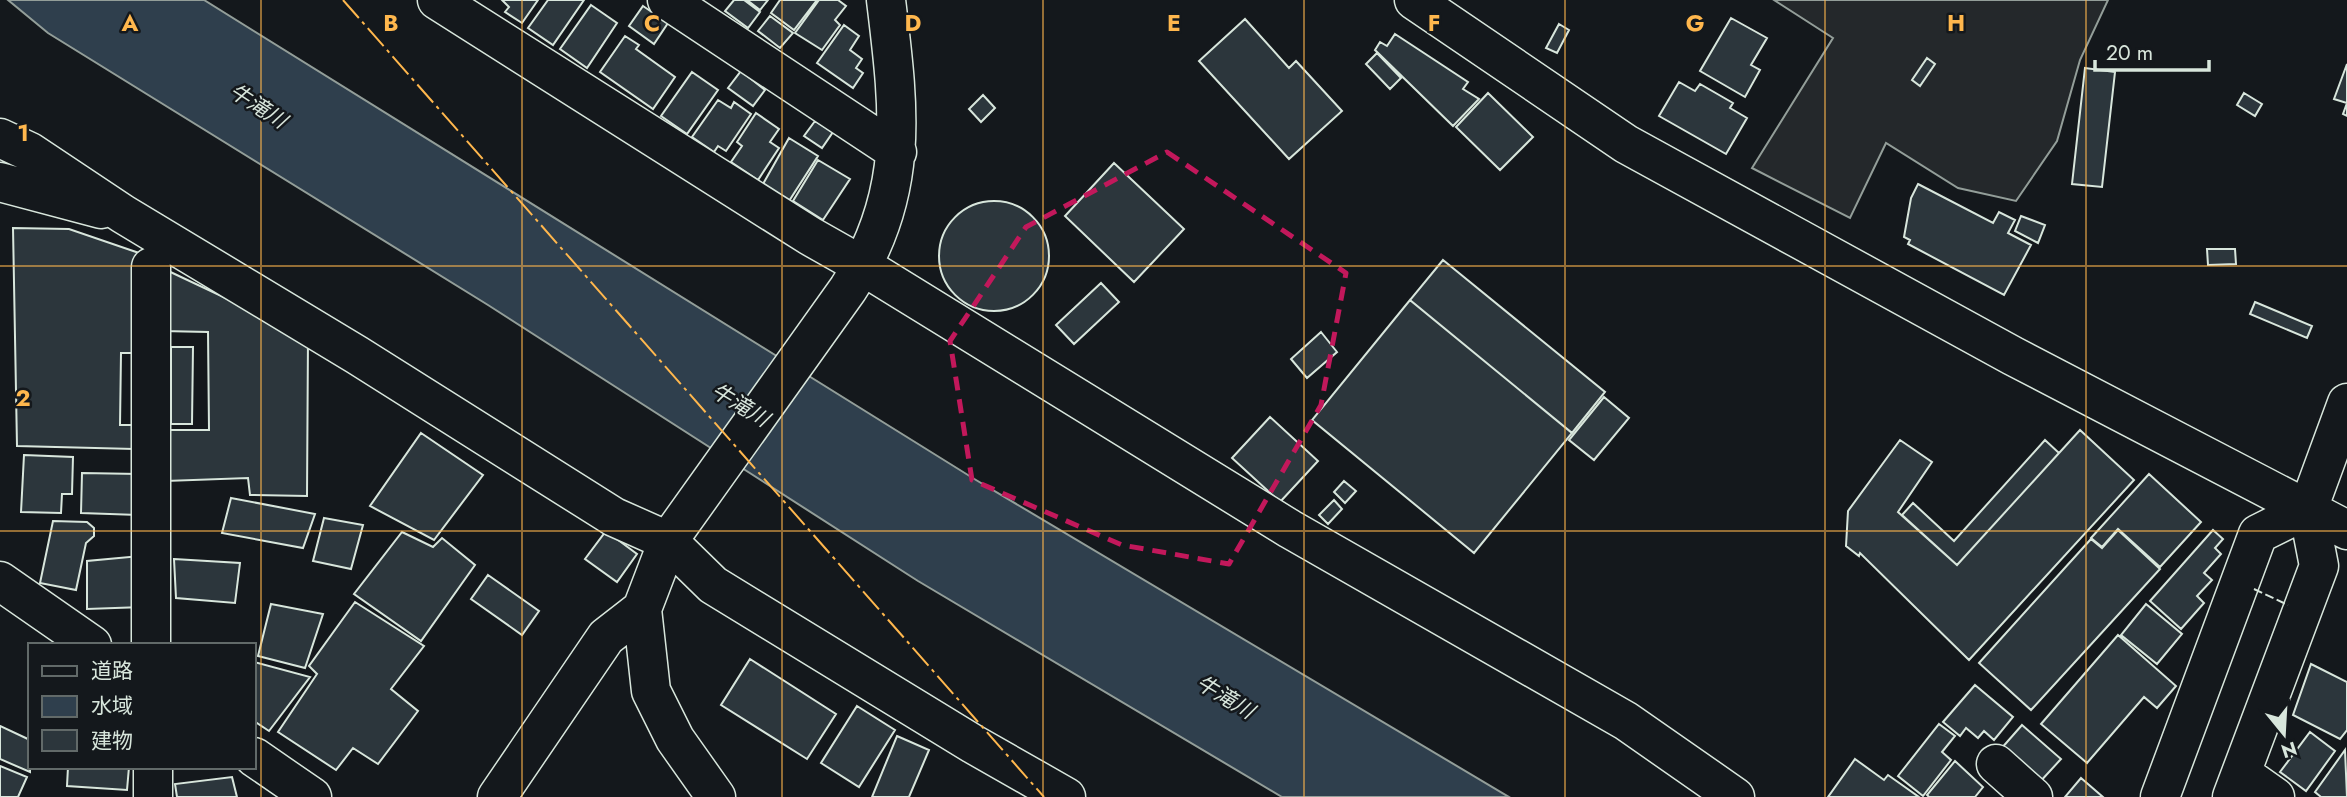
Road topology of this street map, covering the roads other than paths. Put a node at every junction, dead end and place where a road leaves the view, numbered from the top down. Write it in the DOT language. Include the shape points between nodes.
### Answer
graph roads {
  1 [pos="667,0"];
  2 [pos="886,0"];
  3 [pos="1414,0"];
  4 [pos="446,2"];
  5 [pos="0,138"];
  6 [pos="897,152"];
  7 [pos="0,182"];
  8 [pos="124,214"];
  9 [pos="151,267"];
  10 [pos="856,277"];
  11 [pos="2347,403"];
  12 [pos="2308,509"];
  13 [pos="2347,530"];
  14 [pos="668,541"];
  15 [pos="3,590"];
  16 [pos="642,610"];
  17 [pos="89,643"];
  18 [pos="151,643"];
  19 [pos="256,758"];
  20 [pos="1996,764"];
  21 [pos="153,769"];
  22 [pos="2237,785"];
  23 [pos="153,797"];
  24 [pos="312,797"];
  25 [pos="496,797"];
  26 [pos="716,797"];
  27 [pos="1066,797"];
  28 [pos="1735,797"];
  29 [pos="2033,797"];
  30 [pos="2160,797"];
  31 [pos="2275,797"];
  1 -- 6 [label="street"];
  2 -- 6 [label="street" via="896,86"];
  3 -- 12 [label="street" via="1626,144 2013,356"];
  4 -- 10 [label="street" via="810,236"];
  5 -- 8 [label="street" via="30,152"];
  6 -- 10 [label="street" via="887,211"];
  7 -- 8 [label="street"];
  8 -- 14 [label="street" via="614,517"];
  9 -- 18 [label="street"];
  10 -- 14 [label="street"];
  10 -- 28 [label="street" via="1626,721"];
  11 -- 12 [label="street"];
  12 -- 13 [label="street"];
  12 -- 22 [label="street" via="2319,566"];
  12 -- 30 [label="street" via="2258,534"];
  14 -- 16 [label="street"];
  14 -- 27 [label="street" via="713,585"];
  15 -- 17 [label="street"];
  16 -- 25 [label="street" via="606,637"];
  16 -- 26 [label="street" via="651,691 675,739"];
  19 -- 24 [label="street"];
  20 -- 29 [label="street"];
  21 -- 23 [label="street"];
  22 -- 31 [label="street"];
}
